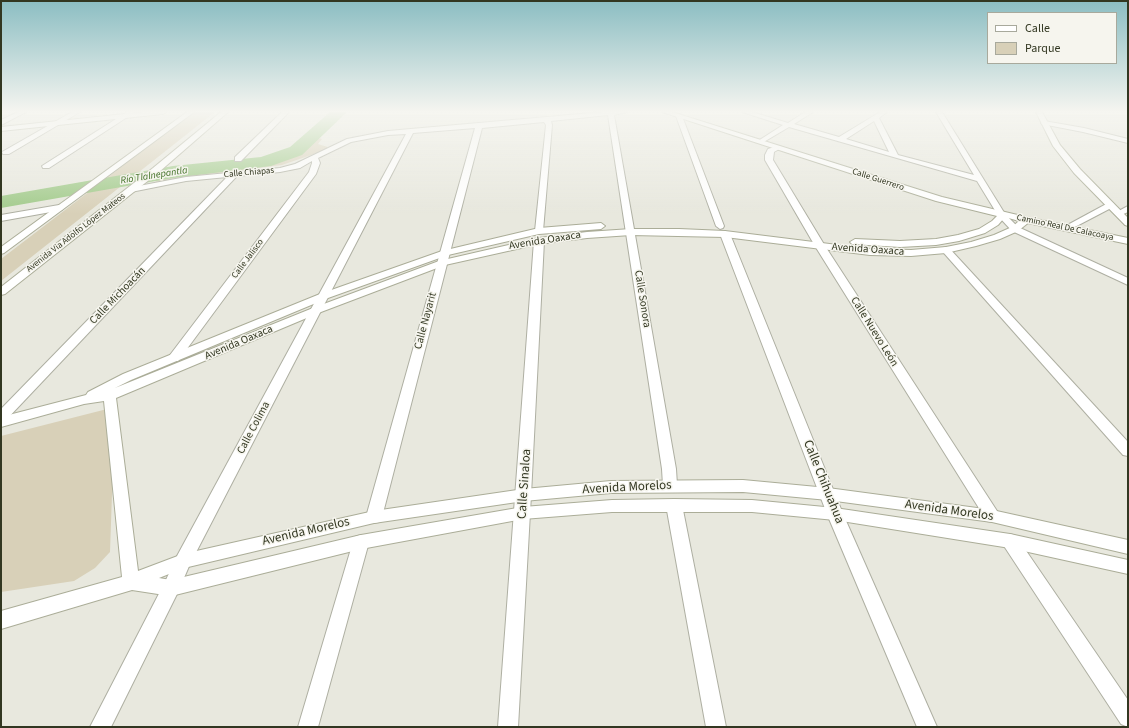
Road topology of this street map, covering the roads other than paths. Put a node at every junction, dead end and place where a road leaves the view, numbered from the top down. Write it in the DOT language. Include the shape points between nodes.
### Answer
graph roads {
  1 [pos="17,146"];
  2 [pos="78,146"];
  3 [pos="145,146"];
  4 [pos="185,146"];
  5 [pos="251,146"];
  6 [pos="334,146"];
  7 [pos="403,146"];
  8 [pos="474,146"];
  9 [pos="547,146"];
  10 [pos="616,146"];
  11 [pos="691,146"];
  12 [pos="771,146"];
  13 [pos="861,146"];
  14 [pos="890,146"];
  15 [pos="960,146"];
  16 [pos="1057,146"];
  17 [pos="777,148"];
  18 [pos="6,152"];
  19 [pos="895,156"];
  20 [pos="314,158"];
  21 [pos="238,159"];
  22 [pos="46,166"];
  23 [pos="234,175"];
  24 [pos="980,179"];
  25 [pos="131,190"];
  26 [pos="1110,204"];
  27 [pos="60,208"];
  28 [pos="1128,209"];
  29 [pos="1119,213"];
  30 [pos="1002,215"];
  31 [pos="1,218"];
  32 [pos="1026,220"];
  33 [pos="1128,222"];
  34 [pos="630,228"];
  35 [pos="1066,228"];
  36 [pos="1015,229"];
  37 [pos="723,230"];
  38 [pos="539,236"];
  39 [pos="1128,241"];
  40 [pos="817,242"];
  41 [pos="946,250"];
  42 [pos="1,251"];
  43 [pos="443,258"];
  44 [pos="1128,282"];
  45 [pos="1,292"];
  46 [pos="324,296"];
  47 [pos="317,310"];
  48 [pos="174,358"];
  49 [pos="110,391"];
  50 [pos="1,417"];
  51 [pos="1,422"];
  52 [pos="1128,451"];
  53 [pos="670,486"];
  54 [pos="828,494"];
  55 [pos="524,495"];
  56 [pos="674,505"];
  57 [pos="523,514"];
  58 [pos="835,514"];
  59 [pos="992,516"];
  60 [pos="374,517"];
  61 [pos="1010,541"];
  62 [pos="360,542"];
  63 [pos="1128,547"];
  64 [pos="183,561"];
  65 [pos="1128,567"];
  66 [pos="131,582"];
  67 [pos="171,588"];
  68 [pos="1,620"];
  69 [pos="1128,717"];
  70 [pos="100,727"];
  71 [pos="308,727"];
  72 [pos="508,727"];
  73 [pos="716,727"];
  74 [pos="927,727"];
  1 -- 18 [label="street"];
  2 -- 22 [label="street"];
  3 -- 27 [label="street"];
  4 -- 25 [label="street, Avenida Via Adolfo López Mateos"];
  5 -- 21 [label="street"];
  6 -- 20 [label="street, Calle Chiapas"];
  7 -- 46 [label="street, Calle Colima"];
  8 -- 43 [label="street, Calle Nayarit"];
  9 -- 38 [label="street, Calle Sinaloa"];
  10 -- 34 [label="street, Calle Sonora"];
  11 -- 37 [label="street, Calle Chihuahua"];
  12 -- 17 [label="street, Calle Guerrero"];
  13 -- 19 [label="street"];
  14 -- 19 [label="street"];
  15 -- 24 [label="street"];
  16 -- 26 [label="street" via="1076,171"];
  17 -- 30 [label="street, Calle Guerrero" via="894,186"];
  17 -- 40 [label="street, Calle Nuevo León" via="768,155 769,160"];
  19 -- 24 [label="street"];
  20 -- 23 [label="street, Calle Chiapas" via="280,170"];
  20 -- 48 [label="street, Calle Jalisco" via="316,163 312,172"];
  23 -- 25 [label="street, Calle Chiapas"];
  23 -- 50 [label="street, Calle Michoacán"];
  24 -- 30 [label="street"];
  25 -- 45 [label="street, Avenida Via Adolfo López Mateos"];
  26 -- 29 [label="street"];
  26 -- 35 [label="street"];
  27 -- 31 [label="street"];
  27 -- 42 [label="street"];
  28 -- 29 [label="street"];
  29 -- 33 [label="street"];
  30 -- 32 [label="street, Camino Real De Calacoaya"];
  30 -- 36 [label="street"];
  30 -- 40 [label="street, Avenida Oaxaca" via="982,231 936,242"];
  32 -- 35 [label="street, Camino Real De Calacoaya"];
  32 -- 36 [label="street, Avenida Oaxaca"];
  34 -- 37 [label="street, Avenida Oaxaca"];
  34 -- 38 [label="street, Avenida Oaxaca" via="587,235"];
  34 -- 53 [label="street, Calle Sonora"];
  35 -- 39 [label="street, Camino Real De Calacoaya"];
  36 -- 41 [label="street, Avenida Oaxaca" via="974,244"];
  36 -- 44 [label="street"];
  37 -- 40 [label="street, Avenida Oaxaca"];
  37 -- 54 [label="street, Calle Chihuahua"];
  38 -- 43 [label="street, Avenida Oaxaca"];
  38 -- 55 [label="street, Calle Sinaloa"];
  40 -- 41 [label="street, Avenida Oaxaca" via="870,252"];
  40 -- 59 [label="street, Calle Nuevo León"];
  41 -- 52 [label="street"];
  43 -- 46 [label="street, Avenida Oaxaca"];
  43 -- 47 [label="street, Avenida Oaxaca"];
  43 -- 60 [label="street, Calle Nayarit"];
  46 -- 47 [label="street, Calle Colima"];
  46 -- 48 [label="street, Avenida Oaxaca"];
  47 -- 49 [label="street, Avenida Oaxaca"];
  47 -- 64 [label="street, Calle Colima"];
  48 -- 49 [label="street, Avenida Oaxaca"];
  49 -- 51 [label="street, Avenida Oaxaca"];
  49 -- 66 [label="street"];
  53 -- 54 [label="street, Avenida Morelos" via="743,486"];
  53 -- 55 [label="street, Avenida Morelos" via="611,487"];
  54 -- 58 [label="street, Calle Chihuahua"];
  54 -- 59 [label="street, Avenida Morelos"];
  55 -- 57 [label="street, Calle Sinaloa"];
  55 -- 60 [label="street, Avenida Morelos"];
  56 -- 57 [label="street, Avenida Morelos" via="612,506"];
  56 -- 58 [label="street, Avenida Morelos" via="752,506"];
  56 -- 73 [label="street"];
  57 -- 62 [label="street, Avenida Morelos"];
  57 -- 72 [label="street, Calle Sinaloa"];
  58 -- 61 [label="street, Avenida Morelos"];
  58 -- 74 [label="street, Calle Chihuahua"];
  59 -- 63 [label="street, Avenida Morelos"];
  60 -- 64 [label="street, Avenida Morelos"];
  61 -- 65 [label="street, Avenida Morelos"];
  61 -- 69 [label="street"];
  62 -- 67 [label="street, Avenida Morelos"];
  62 -- 71 [label="street"];
  64 -- 66 [label="street, Avenida Morelos"];
  64 -- 67 [label="street, Calle Colima"];
  66 -- 67 [label="street, Avenida Morelos"];
  66 -- 68 [label="street, Avenida Morelos"];
  67 -- 70 [label="street, Calle Colima"];
}
